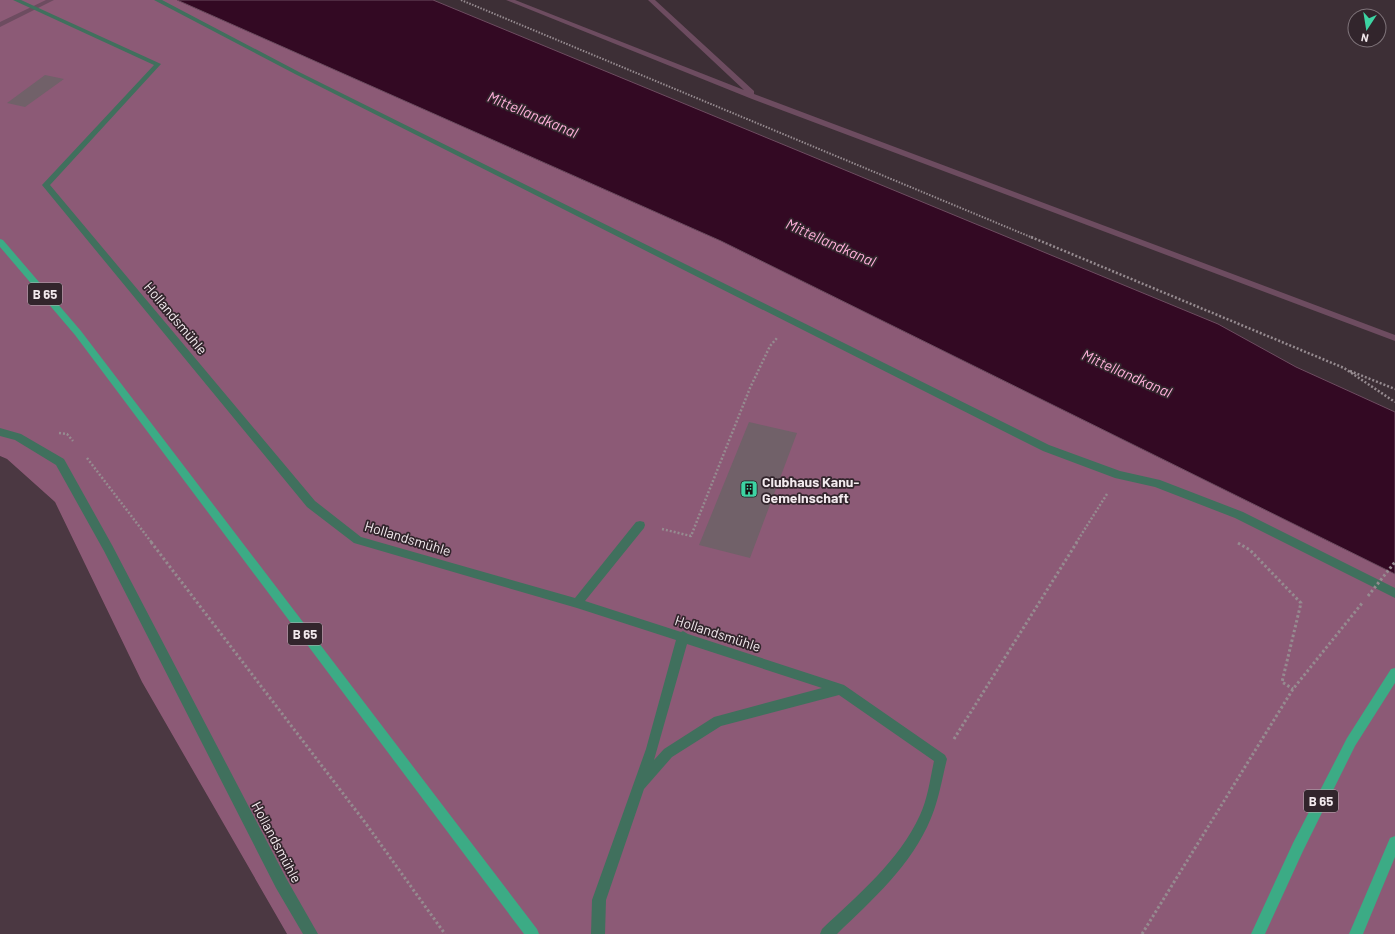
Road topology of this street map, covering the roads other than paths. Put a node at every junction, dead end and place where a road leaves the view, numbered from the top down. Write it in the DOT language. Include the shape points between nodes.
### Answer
graph roads {
  1 [pos="16,0"];
  2 [pos="157,0"];
  3 [pos="0,242"];
  4 [pos="0,432"];
  5 [pos="640,524"];
  6 [pos="1395,593"];
  7 [pos="577,603"];
  8 [pos="683,636"];
  9 [pos="1395,673"];
  10 [pos="840,689"];
  11 [pos="638,789"];
  12 [pos="1395,842"];
  13 [pos="311,934"];
  14 [pos="532,934"];
  15 [pos="598,934"];
  16 [pos="827,934"];
  17 [pos="1258,934"];
  18 [pos="1356,934"];
  1 -- 7 [label="lane, Hollandsmühle" via="158,64 46,185 311,504 358,540"];
  2 -- 6 [label="lane" via="1046,448 1119,475 1156,483 1239,515"];
  3 -- 14 [label="main road, B 65" via="78,333"];
  4 -- 13 [label="lane, Hollandsmühle" via="18,437 60,462 108,548 281,883"];
  5 -- 7 [label="lane"];
  7 -- 8 [label="lane, Hollandsmühle"];
  8 -- 10 [label="lane, Hollandsmühle"];
  8 -- 11 [label="lane" via="652,749"];
  9 -- 17 [label="main road, B 65" via="1351,742 1298,846"];
  10 -- 11 [label="lane" via="718,721 668,753"];
  10 -- 16 [label="lane, Hollandsmühle" via="941,759 925,817 905,853"];
  11 -- 15 [label="lane" via="599,900"];
  12 -- 18 [label="main road"];
}
